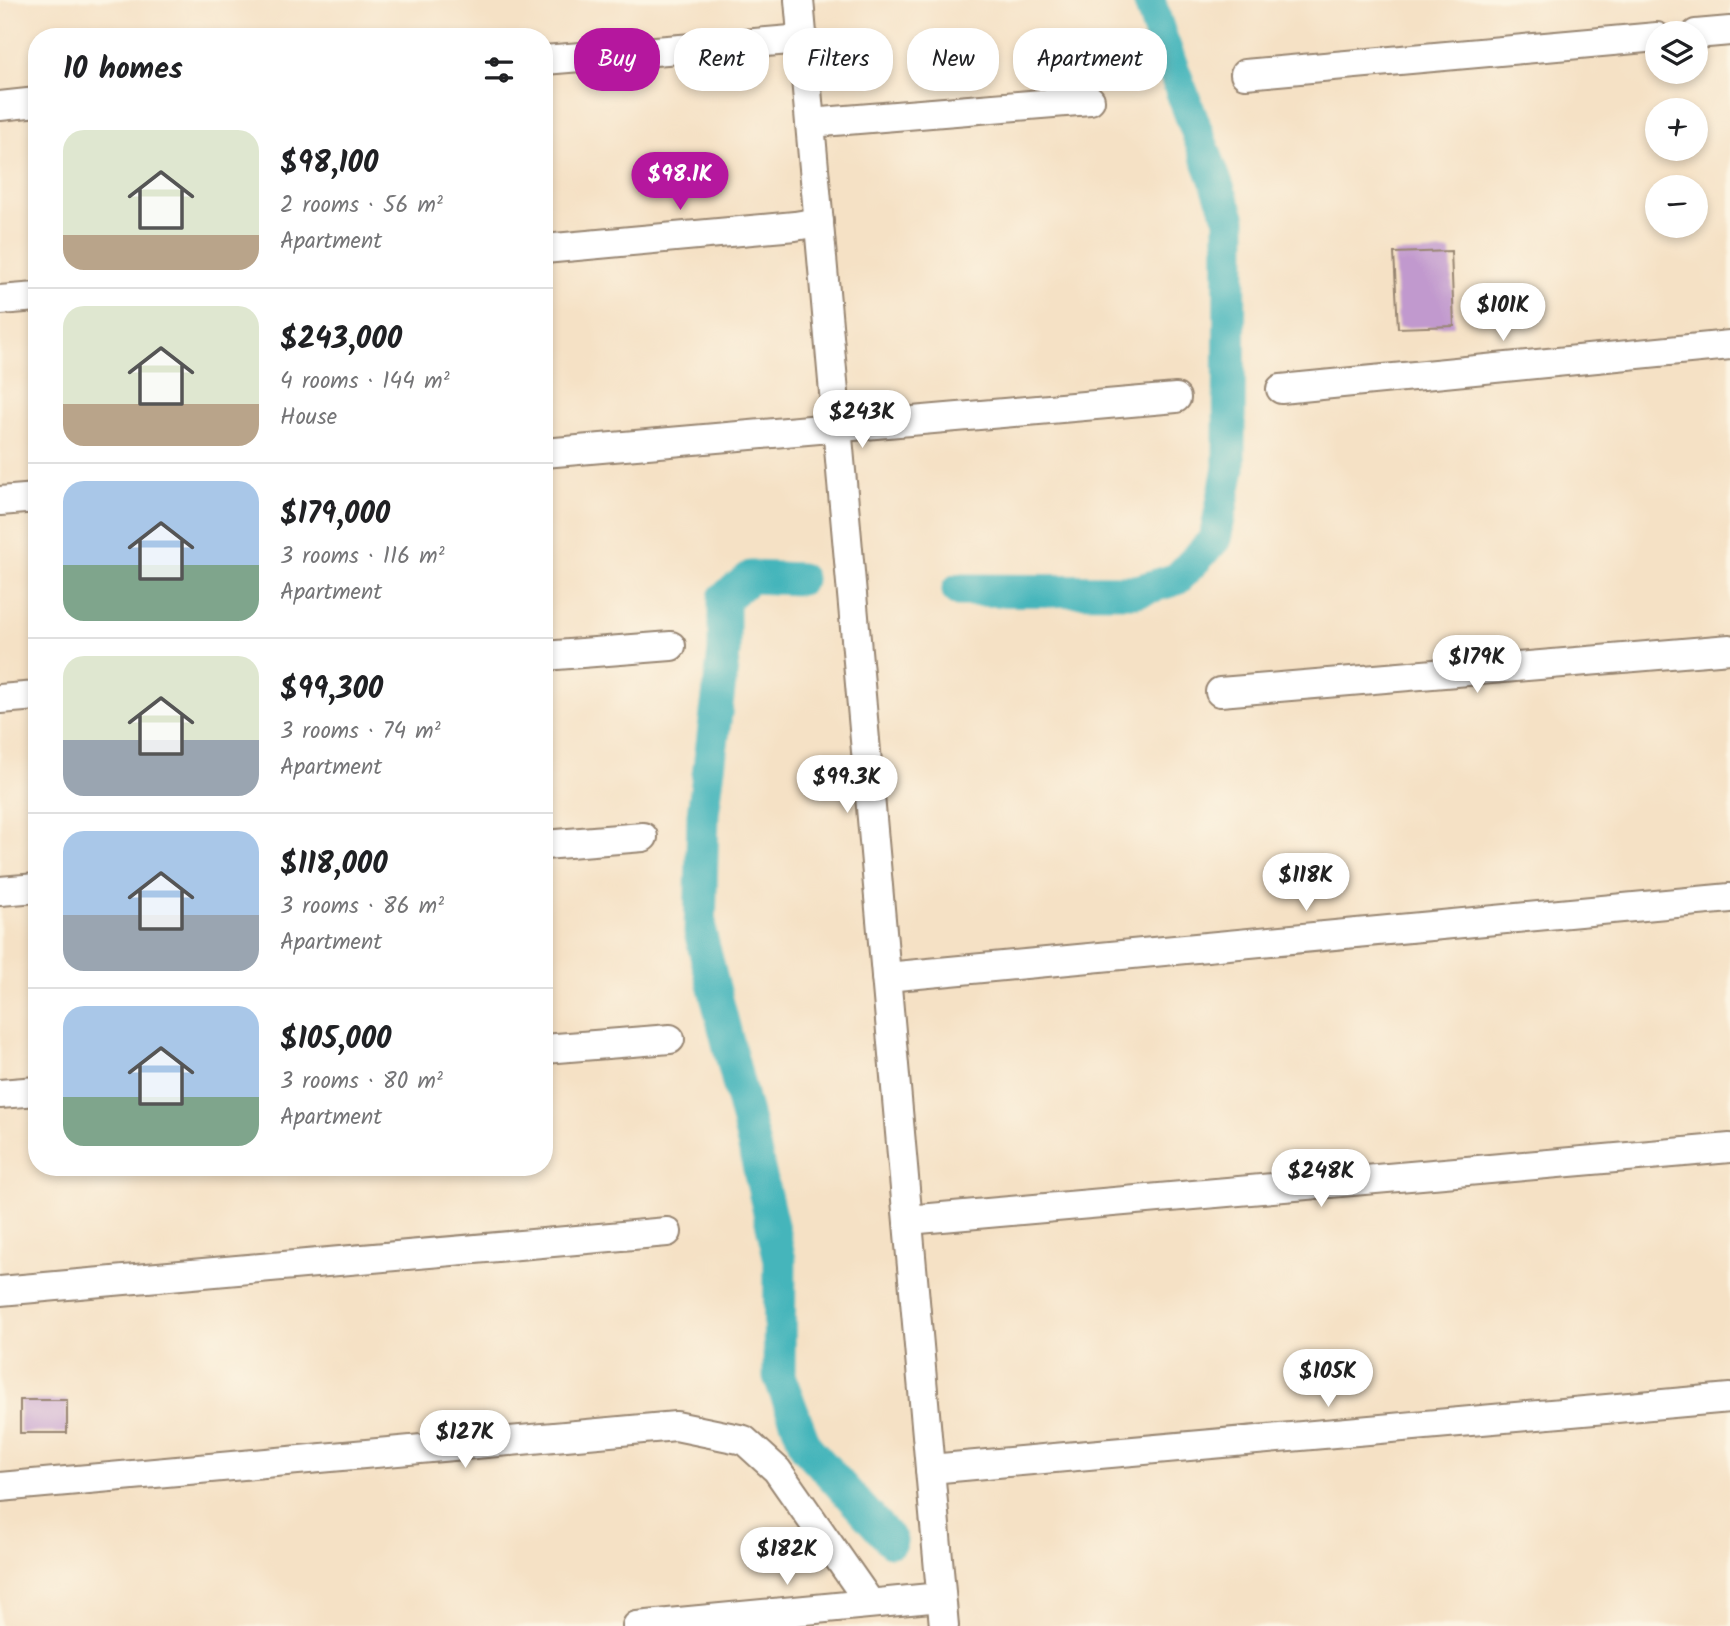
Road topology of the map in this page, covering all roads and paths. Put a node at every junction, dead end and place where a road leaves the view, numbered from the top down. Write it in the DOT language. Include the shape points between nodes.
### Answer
graph roads {
  1 [pos="799,0"];
  2 [pos="802,28"];
  3 [pos="1730,31"];
  4 [pos="1708,33"];
  5 [pos="1645,38"];
  6 [pos="783,41"];
  7 [pos="553,59"];
  8 [pos="1245,74"];
  9 [pos="807,91"];
  10 [pos="1090,100"];
  11 [pos="28,104"];
  12 [pos="0,106"];
  13 [pos="810,123"];
  14 [pos="820,222"];
  15 [pos="553,248"];
  16 [pos="28,298"];
  17 [pos="0,300"];
  18 [pos="1730,345"];
  19 [pos="1281,389"];
  20 [pos="1176,398"];
  21 [pos="837,427"];
  22 [pos="553,452"];
  23 [pos="28,499"];
  24 [pos="0,501"];
  25 [pos="671,646"];
  26 [pos="1730,649"];
  27 [pos="553,655"];
  28 [pos="1220,692"];
  29 [pos="28,697"];
  30 [pos="0,699"];
  31 [pos="643,837"];
  32 [pos="553,844"];
  33 [pos="28,889"];
  34 [pos="0,891"];
  35 [pos="1730,898"];
  36 [pos="886,977"];
  37 [pos="670,1039"];
  38 [pos="553,1048"];
  39 [pos="28,1092"];
  40 [pos="0,1094"];
  41 [pos="1730,1148"];
  42 [pos="908,1220"];
  43 [pos="667,1232"];
  44 [pos="0,1291"];
  45 [pos="1730,1398"];
  46 [pos="930,1469"];
  47 [pos="0,1487"];
  48 [pos="941,1597"];
  49 [pos="870,1604"];
  50 [pos="637,1626"];
  51 [pos="944,1626"];
  1 -- 2 [label="street"];
  3 -- 4 [label="street"];
  5 -- 8 [label="street"];
  6 -- 7 [label="street"];
  9 -- 13 [label="street"];
  10 -- 13 [label="street"];
  11 -- 12 [label="street"];
  13 -- 14 [label="street"];
  14 -- 15 [label="street"];
  14 -- 21 [label="street"];
  16 -- 17 [label="street"];
  18 -- 19 [label="street"];
  20 -- 21 [label="street"];
  21 -- 22 [label="street"];
  21 -- 36 [label="street"];
  23 -- 24 [label="street"];
  25 -- 27 [label="street"];
  26 -- 28 [label="street"];
  29 -- 30 [label="street"];
  31 -- 32 [label="street"];
  33 -- 34 [label="street"];
  35 -- 36 [label="street"];
  36 -- 42 [label="street"];
  37 -- 38 [label="street"];
  39 -- 40 [label="street"];
  41 -- 42 [label="street"];
  42 -- 46 [label="street"];
  43 -- 44 [label="street"];
  45 -- 46 [label="street"];
  46 -- 48 [label="street"];
  47 -- 49 [label="street" via="676,1426 744,1440 769,1462"];
  48 -- 49 [label="street"];
  48 -- 51 [label="street"];
  49 -- 50 [label="street"];
}
